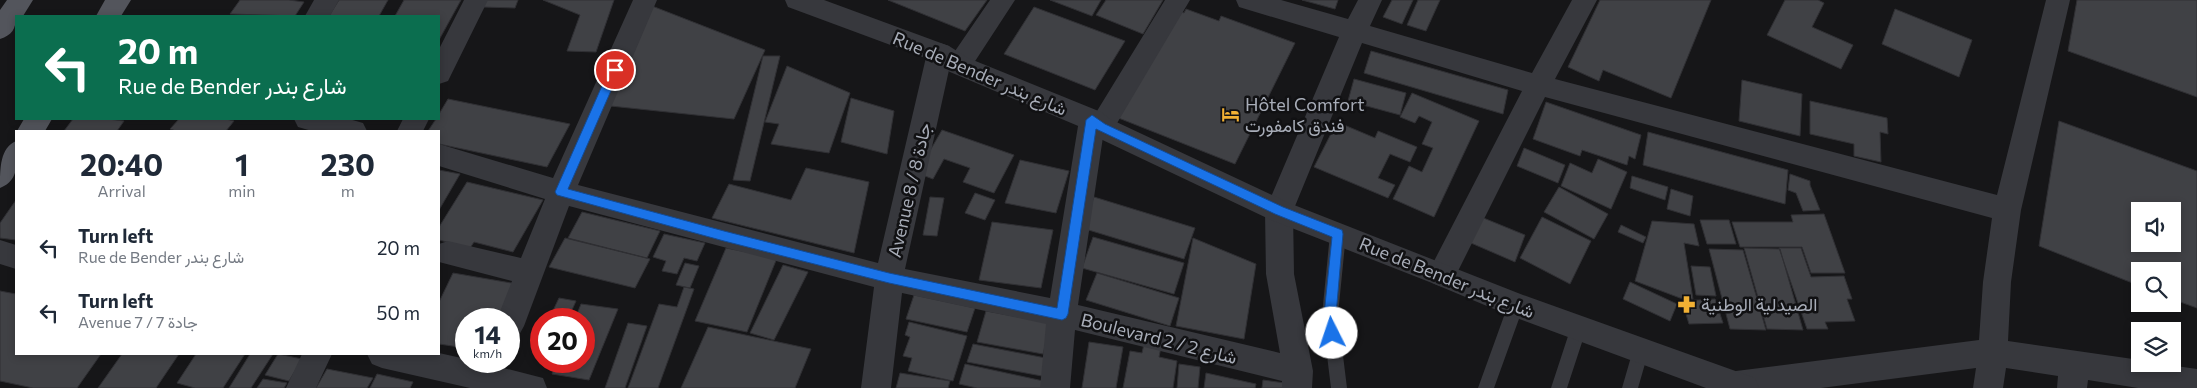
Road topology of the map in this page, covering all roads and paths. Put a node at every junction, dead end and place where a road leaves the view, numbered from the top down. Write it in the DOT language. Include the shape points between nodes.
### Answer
graph roads {
  1 [pos="21,0"];
  2 [pos="119,0"];
  3 [pos="327,0"];
  4 [pos="476,0"];
  5 [pos="645,0"];
  6 [pos="797,0"];
  7 [pos="1003,0"];
  8 [pos="1178,0"];
  9 [pos="1248,0"];
  10 [pos="1370,0"];
  11 [pos="1585,0"];
  12 [pos="2058,0"];
  13 [pos="109,15"];
  14 [pos="318,15"];
  15 [pos="0,29"];
  16 [pos="1355,30"];
  17 [pos="950,59"];
  18 [pos="440,72"];
  19 [pos="1538,86"];
  20 [pos="311,120"];
  21 [pos="1096,124"];
  22 [pos="350,130"];
  23 [pos="15,154"];
  24 [pos="440,155"];
  25 [pos="0,176"];
  26 [pos="561,192"];
  27 [pos="2007,210"];
  28 [pos="1279,211"];
  29 [pos="1338,234"];
  30 [pos="0,252"];
  31 [pos="448,253"];
  32 [pos="15,257"];
  33 [pos="529,273"];
  34 [pos="1442,274"];
  35 [pos="889,278"];
  36 [pos="1516,305"];
  37 [pos="516,308"];
  38 [pos="1062,314"];
  39 [pos="1578,328"];
  40 [pos="1641,350"];
  41 [pos="1993,352"];
  42 [pos="316,355"];
  43 [pos="387,355"];
  44 [pos="489,376"];
  45 [pos="2073,376"];
  46 [pos="1298,380"];
  47 [pos="1701,381"];
  48 [pos="2197,383"];
  49 [pos="1740,387"];
  50 [pos="301,388"];
  51 [pos="532,388"];
  52 [pos="876,388"];
  53 [pos="1055,388"];
  54 [pos="1339,388"];
  55 [pos="1486,388"];
  56 [pos="1559,388"];
  57 [pos="1630,388"];
  58 [pos="1988,388"];
  1 -- 15 [label="main road"];
  2 -- 13 [label="main road"];
  3 -- 14 [label="street"];
  4 -- 18 [label="street"];
  5 -- 26 [label="street"];
  6 -- 17 [label="street, Rue de Bender شارع بندر"];
  7 -- 17 [label="street"];
  8 -- 21 [label="street"];
  9 -- 16 [label="street"];
  10 -- 16 [label="street"];
  11 -- 19 [label="street"];
  12 -- 27 [label="street"];
  16 -- 19 [label="street"];
  16 -- 28 [label="street"];
  17 -- 21 [label="street, Rue de Bender شارع بندر"];
  17 -- 35 [label="street, Avenue 8 / جادة 8"];
  19 -- 27 [label="street"];
  19 -- 34 [label="street"];
  20 -- 22 [label="street"];
  21 -- 28 [label="street, Rue de Bender شارع بندر"];
  21 -- 38 [label="street"];
  23 -- 25 [label="main road"];
  24 -- 26 [label="street, Boulevard 2 / شارع 2"];
  26 -- 33 [label="street"];
  26 -- 35 [label="street, Boulevard 2 / شارع 2"];
  27 -- 41 [label="street" via="1997,282"];
  28 -- 29 [label="street, Rue de Bender شارع بندر"];
  28 -- 46 [label="street" via="1280,274"];
  29 -- 34 [label="street, Rue de Bender شارع بندر"];
  29 -- 54 [label="lane" via="1330,315"];
  30 -- 32 [label="street"];
  31 -- 33 [label="street"];
  33 -- 37 [label="street"];
  34 -- 36 [label="street, Rue de Bender شارع بندر"];
  35 -- 38 [label="street, Boulevard 2 / شارع 2"];
  35 -- 52 [label="street, Avenue 8 / جادة 8"];
  36 -- 39 [label="street, Rue de Bender شارع بندر"];
  36 -- 55 [label="lane"];
  38 -- 46 [label="street, Boulevard 2 / شارع 2"];
  38 -- 53 [label="street"];
  39 -- 40 [label="street, Rue de Bender شارع بندر"];
  39 -- 56 [label="lane"];
  40 -- 47 [label="street, Rue de Bender شارع بندر"];
  40 -- 57 [label="lane"];
  41 -- 45 [label="street"];
  41 -- 49 [label="street"];
  41 -- 58 [label="street"];
  42 -- 50 [label="street"];
  43 -- 44 [label="street"];
  44 -- 51 [label="street"];
  45 -- 48 [label="street"];
  47 -- 49 [label="street, Rue de Bender شارع بندر"];
}
